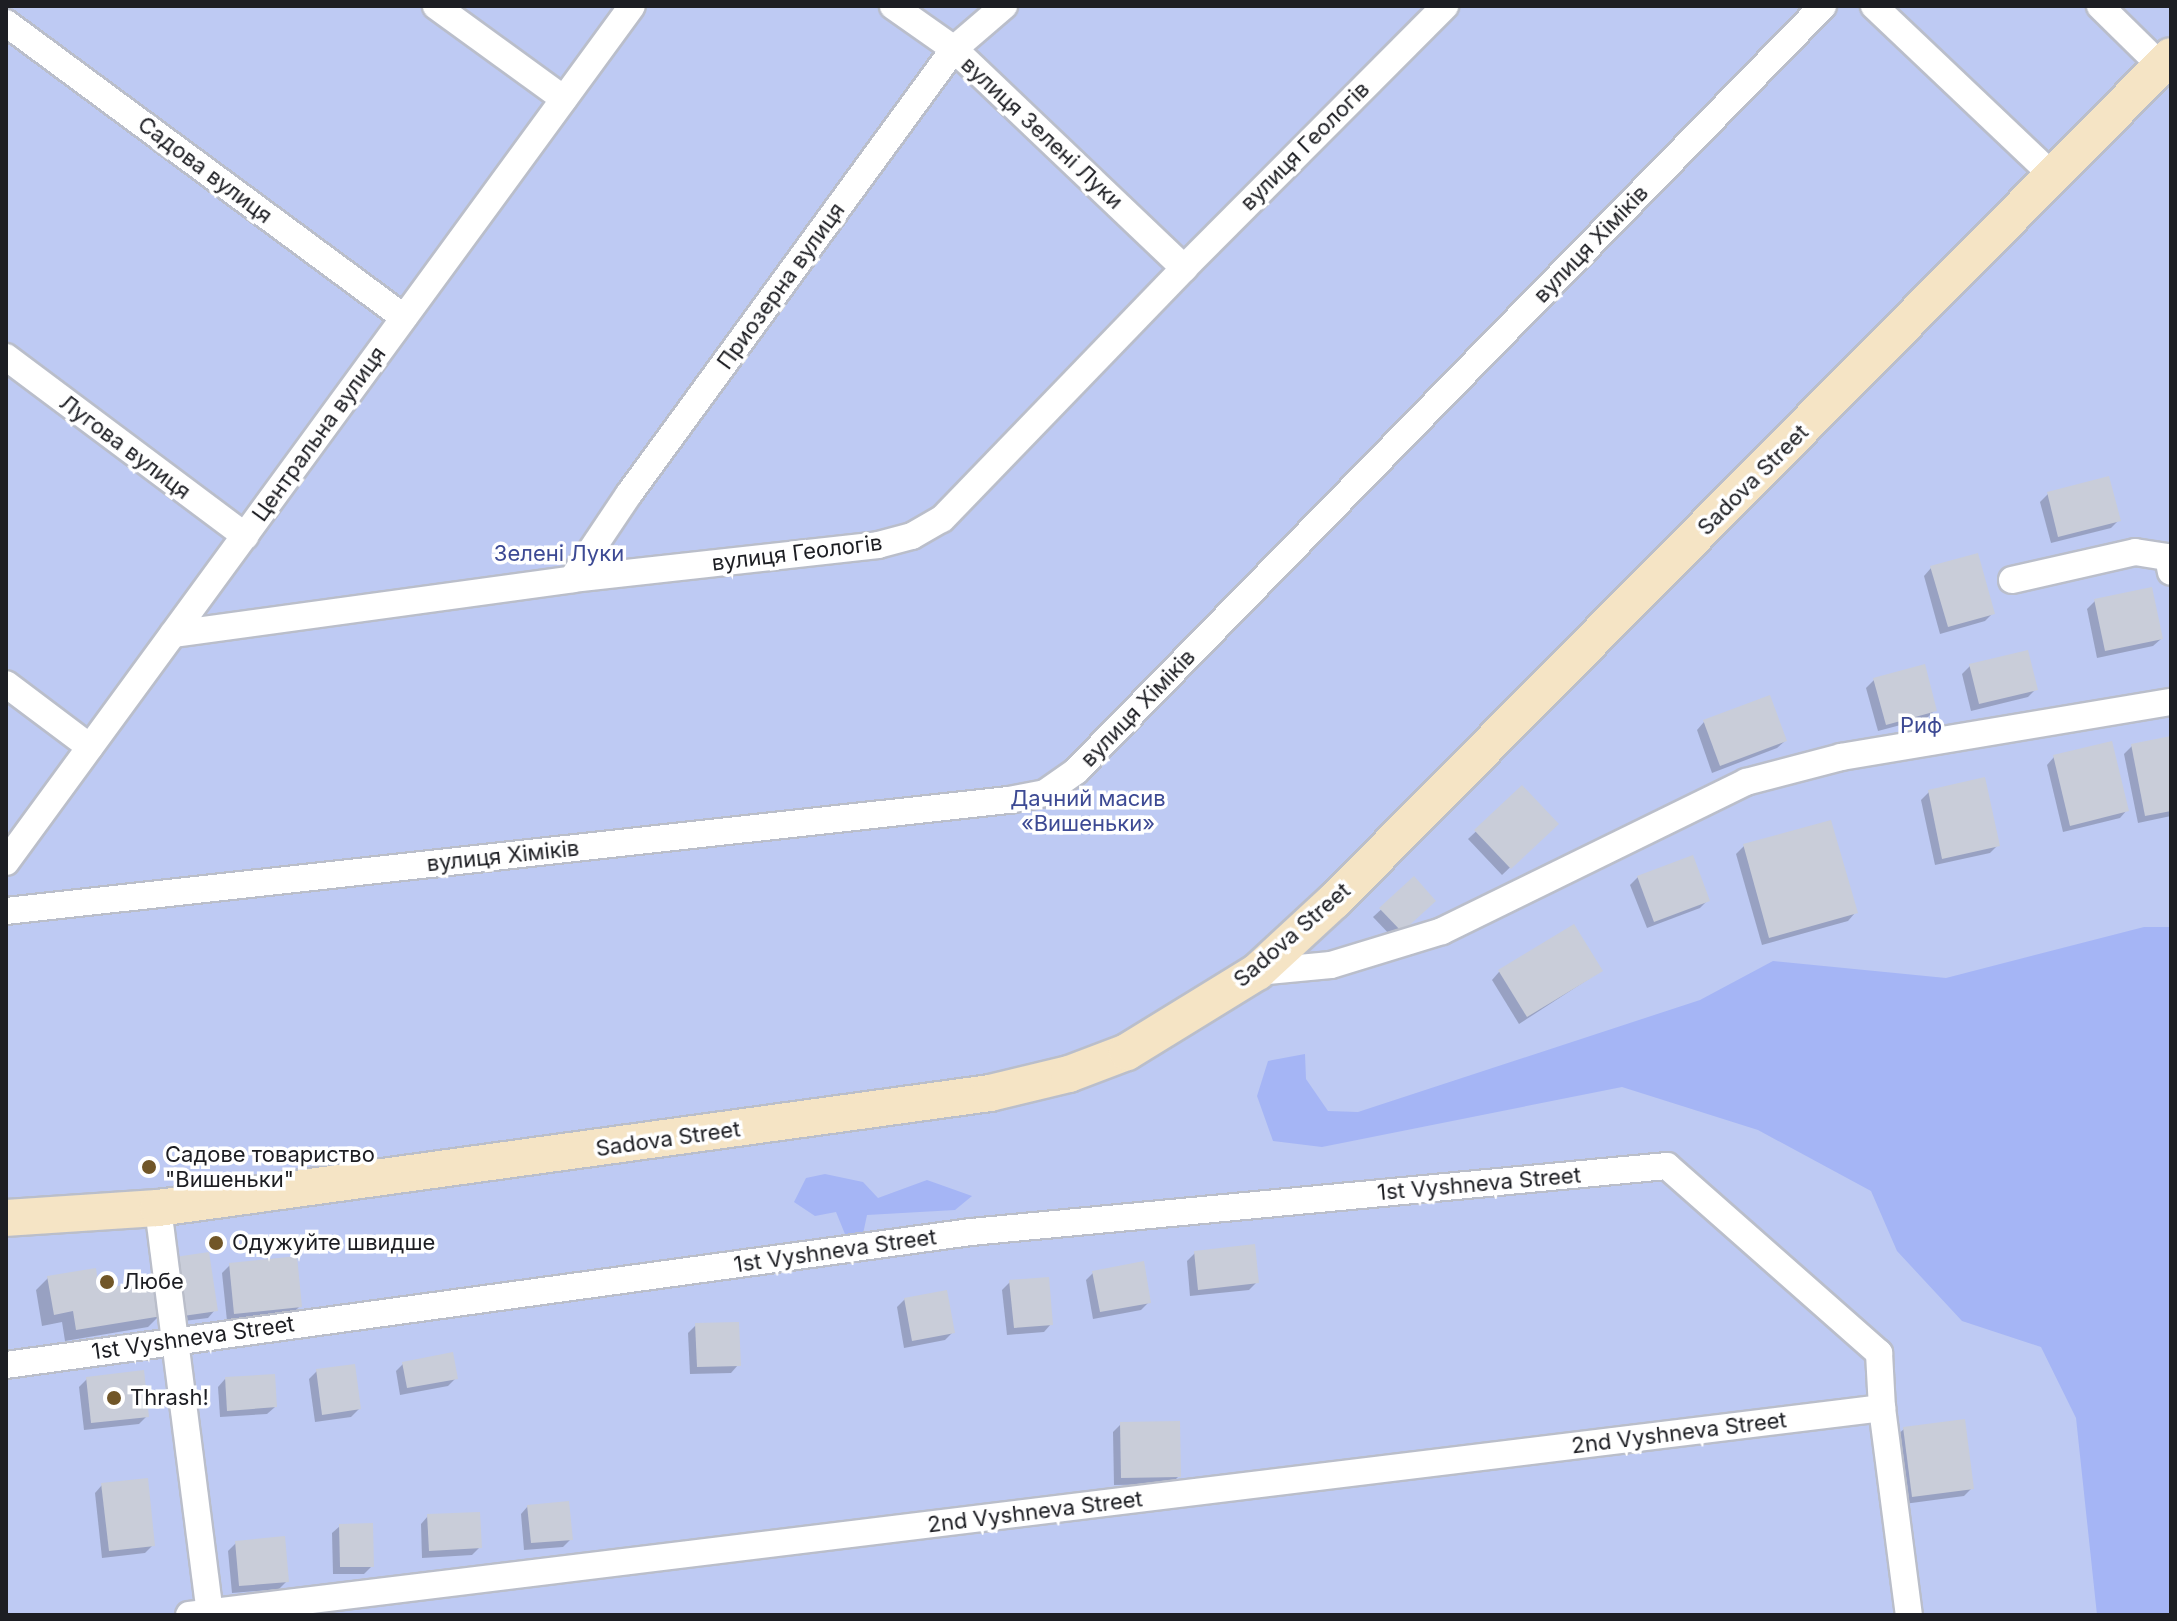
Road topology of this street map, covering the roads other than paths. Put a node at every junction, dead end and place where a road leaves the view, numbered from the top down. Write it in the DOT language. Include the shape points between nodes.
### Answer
graph roads {
  1 [pos="436,6"];
  2 [pos="632,6"];
  3 [pos="893,6"];
  4 [pos="1004,6"];
  5 [pos="1445,6"];
  6 [pos="1823,6"];
  7 [pos="1874,6"];
  8 [pos="2100,6"];
  9 [pos="6,23"];
  10 [pos="954,49"];
  11 [pos="2166,61"];
  12 [pos="564,99"];
  13 [pos="2054,177"];
  14 [pos="1184,268"];
  15 [pos="404,317"];
  16 [pos="6,357"];
  17 [pos="245,536"];
  18 [pos="2171,572"];
  19 [pos="572,579"];
  20 [pos="2012,580"];
  21 [pos="173,634"];
  22 [pos="6,684"];
  23 [pos="2171,702"];
  24 [pos="90,747"];
  25 [pos="6,862"];
  26 [pos="6,911"];
  27 [pos="1257,972"];
  28 [pos="158,1208"];
  29 [pos="6,1218"];
  30 [pos="175,1340"];
  31 [pos="6,1365"];
  32 [pos="1882,1408"];
  33 [pos="203,1614"];
  34 [pos="1909,1615"];
  1 -- 12 [label="street"];
  2 -- 12 [label="street, Центральна вулиця"];
  3 -- 10 [label="street, вулиця Зелені Луки"];
  4 -- 10 [label="street, Приозерна вулиця"];
  5 -- 14 [label="street, вулиця Геологів"];
  6 -- 26 [label="street, вулиця Хіміків" via="1076,771 1045,793"];
  7 -- 13 [label="street"];
  8 -- 11 [label="street"];
  9 -- 15 [label="street, Садова вулиця"];
  10 -- 14 [label="street, вулиця Зелені Луки"];
  10 -- 19 [label="street, Приозерна вулиця"];
  11 -- 13 [label="street, Sadova Street"];
  12 -- 15 [label="street, Центральна вулиця"];
  13 -- 27 [label="street, Sadova Street" via="1334,901"];
  14 -- 19 [label="street, вулиця Геологів" via="942,519 912,536 878,545"];
  15 -- 17 [label="street, Центральна вулиця"];
  16 -- 17 [label="street, Лугова вулиця"];
  17 -- 21 [label="street, Центральна вулиця"];
  18 -- 20 [label="street" via="2168,557 2135,552"];
  19 -- 21 [label="street, вулиця Геологів"];
  21 -- 24 [label="street, Центральна вулиця"];
  22 -- 24 [label="street"];
  23 -- 27 [label="street" via="1841,757 1746,782 1442,931 1331,965"];
  24 -- 25 [label="street, Центральна вулиця"];
  27 -- 28 [label="street, Sadova Street" via="1127,1052 1069,1074 990,1093"];
  28 -- 29 [label="street, Sadova Street"];
  28 -- 30 [label="street"];
  30 -- 31 [label="street, 1st Vyshneva Street"];
  30 -- 32 [label="street, 1st Vyshneva Street" via="971,1232 1667,1166 1879,1353"];
  30 -- 33 [label="street"];
  32 -- 33 [label="street, 2nd Vyshneva Street"];
  32 -- 34 [label="street"];
}
